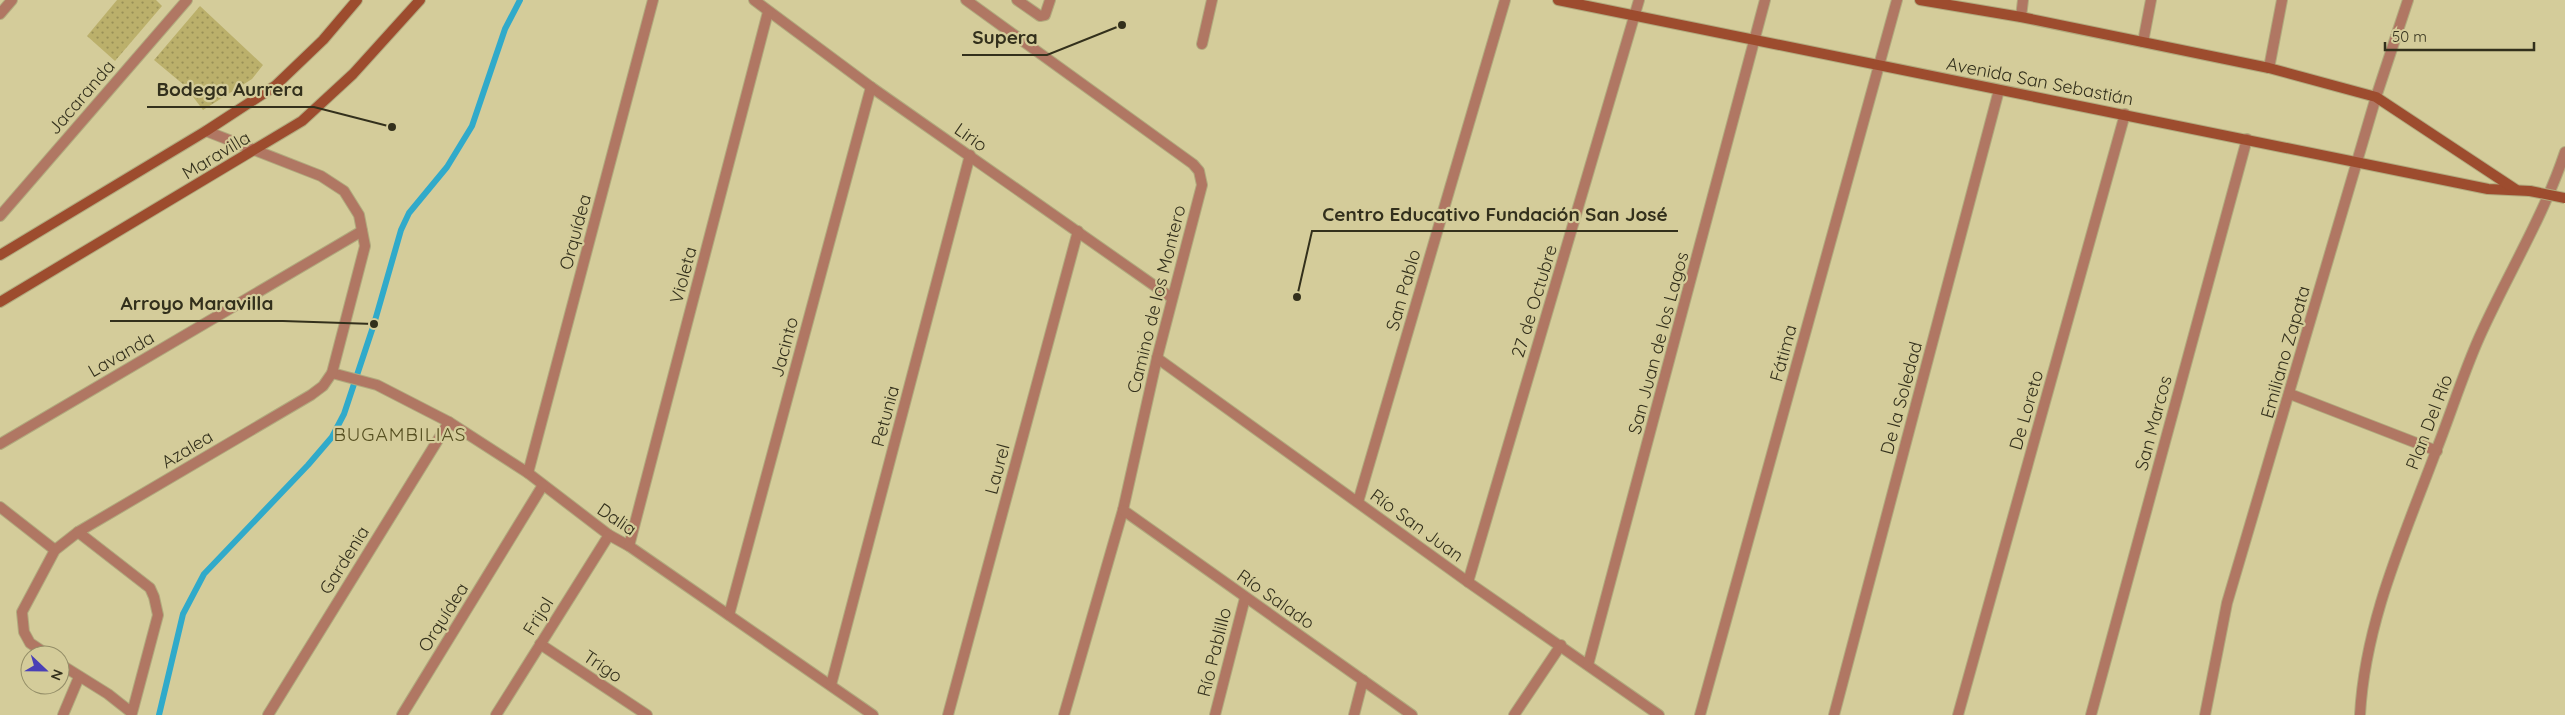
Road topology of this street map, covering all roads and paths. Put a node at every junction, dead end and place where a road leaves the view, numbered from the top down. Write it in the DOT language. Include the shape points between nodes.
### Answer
graph roads {
  1 [pos="12,0"];
  2 [pos="187,0"];
  3 [pos="358,0"];
  4 [pos="420,0"];
  5 [pos="654,0"];
  6 [pos="754,0"];
  7 [pos="966,0"];
  8 [pos="1017,0"];
  9 [pos="1050,0"];
  10 [pos="1212,0"];
  11 [pos="1505,0"];
  12 [pos="1558,0"];
  13 [pos="1640,0"];
  14 [pos="1765,0"];
  15 [pos="1897,0"];
  16 [pos="1920,0"];
  17 [pos="2023,0"];
  18 [pos="2151,0"];
  19 [pos="2282,0"];
  20 [pos="2408,0"];
  21 [pos="768,12"];
  22 [pos="0,14"];
  23 [pos="1635,16"];
  24 [pos="2020,17"];
  25 [pos="1756,41"];
  26 [pos="2143,42"];
  27 [pos="1202,44"];
  28 [pos="1879,64"];
  29 [pos="2269,68"];
  30 [pos="871,87"];
  31 [pos="1999,90"];
  32 [pos="2376,97"];
  33 [pos="2125,114"];
  34 [pos="206,131"];
  35 [pos="2247,139"];
  36 [pos="254,151"];
  37 [pos="2565,152"];
  38 [pos="970,156"];
  39 [pos="2358,161"];
  40 [pos="2515,190"];
  41 [pos="2565,198"];
  42 [pos="0,216"];
  43 [pos="362,231"];
  44 [pos="1078,231"];
  45 [pos="0,256"];
  46 [pos="1172,298"];
  47 [pos="0,302"];
  48 [pos="1157,358"];
  49 [pos="337,375"];
  50 [pos="2290,394"];
  51 [pos="449,422"];
  52 [pos="0,444"];
  53 [pos="2437,451"];
  54 [pos="528,473"];
  55 [pos="543,485"];
  56 [pos="1358,502"];
  57 [pos="0,507"];
  58 [pos="1123,510"];
  59 [pos="78,532"];
  60 [pos="608,535"];
  61 [pos="629,546"];
  62 [pos="55,550"];
  63 [pos="1468,582"];
  64 [pos="1245,598"];
  65 [pos="729,616"];
  66 [pos="540,644"];
  67 [pos="34,645"];
  68 [pos="1561,645"];
  69 [pos="1588,665"];
  70 [pos="70,671"];
  71 [pos="79,677"];
  72 [pos="1363,680"];
  73 [pos="831,685"];
  74 [pos="63,715"];
  75 [pos="268,715"];
  76 [pos="402,715"];
  77 [pos="496,715"];
  78 [pos="647,715"];
  79 [pos="873,715"];
  80 [pos="948,715"];
  81 [pos="1064,715"];
  82 [pos="1215,715"];
  83 [pos="1354,715"];
  84 [pos="1412,715"];
  85 [pos="1514,715"];
  86 [pos="1659,715"];
  87 [pos="1700,715"];
  88 [pos="1834,715"];
  89 [pos="1958,715"];
  90 [pos="2091,715"];
  91 [pos="2205,715"];
  92 [pos="2360,715"];
  1 -- 22 [label="street"];
  2 -- 42 [label="street, Jacaranda"];
  3 -- 34 [label="main road, Maravilla" via="323,40 275,86"];
  4 -- 36 [label="main road, Maravilla" via="354,74 308,115"];
  5 -- 54 [label="street, Orquídea"];
  6 -- 21 [label="street, Lirio"];
  7 -- 46 [label="street, Camino de los Montero" via="1199,171 1202,185"];
  8 -- 9 [label="street" via="1040,16 1045,15"];
  10 -- 27 [label="street"];
  11 -- 56 [label="street, San Pablo"];
  12 -- 23 [label="main road, Avenida San Sebastián"];
  13 -- 23 [label="street, 27 de Octubre"];
  14 -- 25 [label="street, San Juan de los Lagos"];
  15 -- 28 [label="street, Fátima"];
  16 -- 24 [label="main road, Avenida San Sebastián"];
  17 -- 24 [label="street"];
  18 -- 26 [label="street"];
  19 -- 29 [label="street"];
  20 -- 32 [label="street, Emiliano Zapata"];
  21 -- 30 [label="street, Lirio"];
  21 -- 61 [label="street, Violeta"];
  23 -- 25 [label="main road, Avenida San Sebastián"];
  23 -- 63 [label="street, 27 de Octubre"];
  24 -- 26 [label="main road, Avenida San Sebastián"];
  25 -- 28 [label="main road, Avenida San Sebastián"];
  25 -- 69 [label="street, San Juan de los Lagos"];
  26 -- 29 [label="main road, Avenida San Sebastián"];
  28 -- 31 [label="main road, Avenida San Sebastián"];
  28 -- 87 [label="street, Fátima"];
  29 -- 32 [label="main road, Avenida San Sebastián"];
  30 -- 38 [label="street, Lirio"];
  30 -- 65 [label="street, Jacinto"];
  31 -- 33 [label="main road, Avenida San Sebastián"];
  31 -- 88 [label="street, De la Soledad"];
  32 -- 39 [label="street, Emiliano Zapata"];
  32 -- 40 [label="main road, Avenida San Sebastián"];
  33 -- 35 [label="main road, Avenida San Sebastián"];
  33 -- 89 [label="street, De Loreto"];
  34 -- 36 [label="street"];
  34 -- 45 [label="main road, Maravilla"];
  35 -- 39 [label="main road, Avenida San Sebastián"];
  35 -- 90 [label="street, San Marcos"];
  36 -- 43 [label="street" via="321,176 344,191 359,215"];
  36 -- 47 [label="main road, Maravilla"];
  37 -- 53 [label="street, Plan Del Río" via="2529,240 2479,337"];
  38 -- 44 [label="street, Lirio"];
  38 -- 73 [label="street, Petunia"];
  39 -- 40 [label="main road, Avenida San Sebastián" via="2488,189"];
  39 -- 50 [label="street, Emiliano Zapata"];
  40 -- 41 [label="main road, Avenida San Sebastián, bridge"];
  43 -- 49 [label="street" via="365,246"];
  43 -- 52 [label="street, Lavanda"];
  44 -- 46 [label="street, Lirio"];
  44 -- 80 [label="street, Laurel"];
  46 -- 48 [label="street, Camino de los Montero"];
  48 -- 56 [label="street, Río San Juan"];
  48 -- 58 [label="street, Camino de los Montero"];
  49 -- 51 [label="street, Dalia" via="377,385"];
  49 -- 59 [label="street, Azalea" via="311,395"];
  50 -- 53 [label="street"];
  50 -- 91 [label="street, Emiliano Zapata" via="2228,603"];
  51 -- 54 [label="street, Dalia"];
  51 -- 75 [label="street, Gardenia"];
  53 -- 92 [label="street, Plan Del Río" via="2391,565 2371,645"];
  54 -- 55 [label="street, Dalia"];
  55 -- 60 [label="street, Dalia"];
  55 -- 76 [label="street, Orquídea"];
  56 -- 63 [label="street, Río San Juan"];
  57 -- 62 [label="street"];
  58 -- 64 [label="street, Río Salado"];
  58 -- 81 [label="street, Camino de los Montero"];
  59 -- 62 [label="street, Azalea"];
  59 -- 71 [label="street" via="150,588 158,615 132,713"];
  60 -- 61 [label="street, Dalia"];
  60 -- 66 [label="street, Frijol"];
  61 -- 65 [label="street, Dalia"];
  62 -- 67 [label="street" via="22,612 24,632"];
  63 -- 68 [label="street, Río San Juan"];
  64 -- 72 [label="street, Río Salado"];
  64 -- 82 [label="street, Río Pablillo"];
  65 -- 73 [label="street, Dalia"];
  66 -- 77 [label="street, Frijol"];
  66 -- 78 [label="street, Trigo"];
  68 -- 69 [label="street, Río San Juan"];
  68 -- 85 [label="street"];
  69 -- 86 [label="street, Río San Juan"];
  70 -- 71 [label="street"];
  71 -- 74 [label="street"];
  72 -- 83 [label="street"];
  72 -- 84 [label="street, Río Salado"];
  73 -- 79 [label="street, Dalia"];
}
